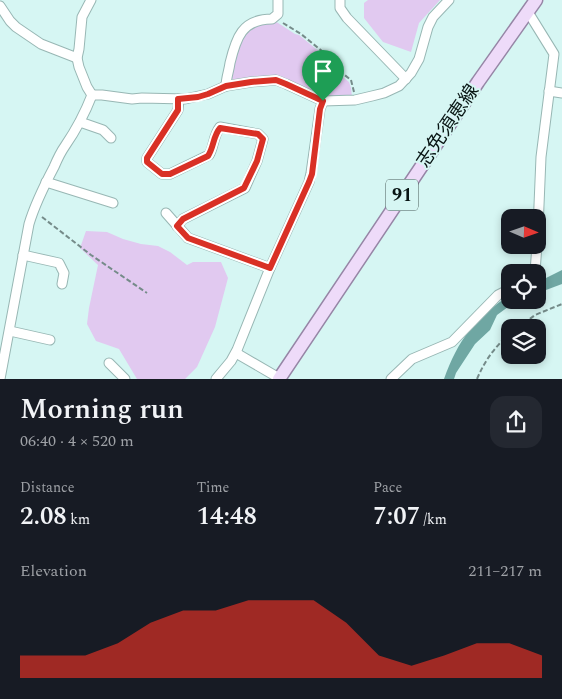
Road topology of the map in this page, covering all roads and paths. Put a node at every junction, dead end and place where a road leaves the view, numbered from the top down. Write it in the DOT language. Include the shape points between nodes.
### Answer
graph roads {
  1 [pos="91,0"];
  2 [pos="278,0"];
  3 [pos="340,0"];
  4 [pos="449,0"];
  5 [pos="536,0"];
  6 [pos="2,5"];
  7 [pos="528,12"];
  8 [pos="272,19"];
  9 [pos="77,58"];
  10 [pos="406,79"];
  11 [pos="226,86"];
  12 [pos="549,91"];
  13 [pos="562,93"];
  14 [pos="92,95"];
  15 [pos="178,99"];
  16 [pos="355,100"];
  17 [pos="323,101"];
  18 [pos="80,122"];
  19 [pos="111,138"];
  20 [pos="46,182"];
  21 [pos="113,203"];
  22 [pos="539,209"];
  23 [pos="33,210"];
  24 [pos="166,213"];
  25 [pos="177,226"];
  26 [pos="23,255"];
  27 [pos="270,268"];
  28 [pos="62,284"];
  29 [pos="147,293"];
  30 [pos="501,294"];
  31 [pos="562,304"];
  32 [pos="531,319"];
  33 [pos="10,331"];
  34 [pos="50,340"];
  35 [pos="501,341"];
  36 [pos="236,353"];
  37 [pos="109,362"];
  38 [pos="0,379"];
  39 [pos="125,379"];
  40 [pos="216,379"];
  41 [pos="279,379"];
  42 [pos="390,379"];
  43 [pos="477,379"];
  1 -- 9 [label="street" via="82,17"];
  2 -- 8 [label="street" via="278,14"];
  3 -- 10 [label="street" via="340,8 347,18"];
  4 -- 10 [label="street" via="433,17 419,59"];
  5 -- 7 [label="main road, 志免須恵線 / 91"];
  6 -- 9 [label="street" via="16,27 41,44"];
  7 -- 12 [label="street" via="554,54"];
  7 -- 41 [label="main road, 志免須恵線 / 91"];
  8 -- 11 [label="street" via="254,21 239,35"];
  8 -- 16 [label="path" via="301,34 328,56 332,65 351,80"];
  9 -- 14 [label="street"];
  10 -- 16 [label="street" via="384,93"];
  11 -- 15 [label="street" via="198,97"];
  11 -- 17 [label="street" via="276,80"];
  12 -- 13 [label="street"];
  12 -- 22 [label="street"];
  14 -- 15 [label="street"];
  14 -- 18 [label="street"];
  15 -- 25 [label="street" via="178,110 147,158 147,162 162,174 170,174 208,156 220,128 258,134 263,139 244,188 183,219"];
  16 -- 17 [label="street"];
  17 -- 27 [label="street" via="312,174"];
  18 -- 19 [label="street" via="103,130"];
  18 -- 20 [label="street"];
  20 -- 21 [label="street"];
  20 -- 23 [label="street"];
  23 -- 26 [label="street"];
  23 -- 29 [label="path"];
  24 -- 25 [label="street"];
  25 -- 27 [label="street" via="188,238"];
  26 -- 28 [label="street" via="58,262 64,273"];
  26 -- 33 [label="street"];
  27 -- 36 [label="street"];
  30 -- 42 [label="street" via="452,342 412,359"];
  31 -- 32 [label="path"];
  33 -- 34 [label="street"];
  33 -- 38 [label="street"];
  35 -- 43 [label="path" via="489,355"];
  36 -- 40 [label="street"];
  36 -- 41 [label="street"];
  37 -- 39 [label="street"];
}
